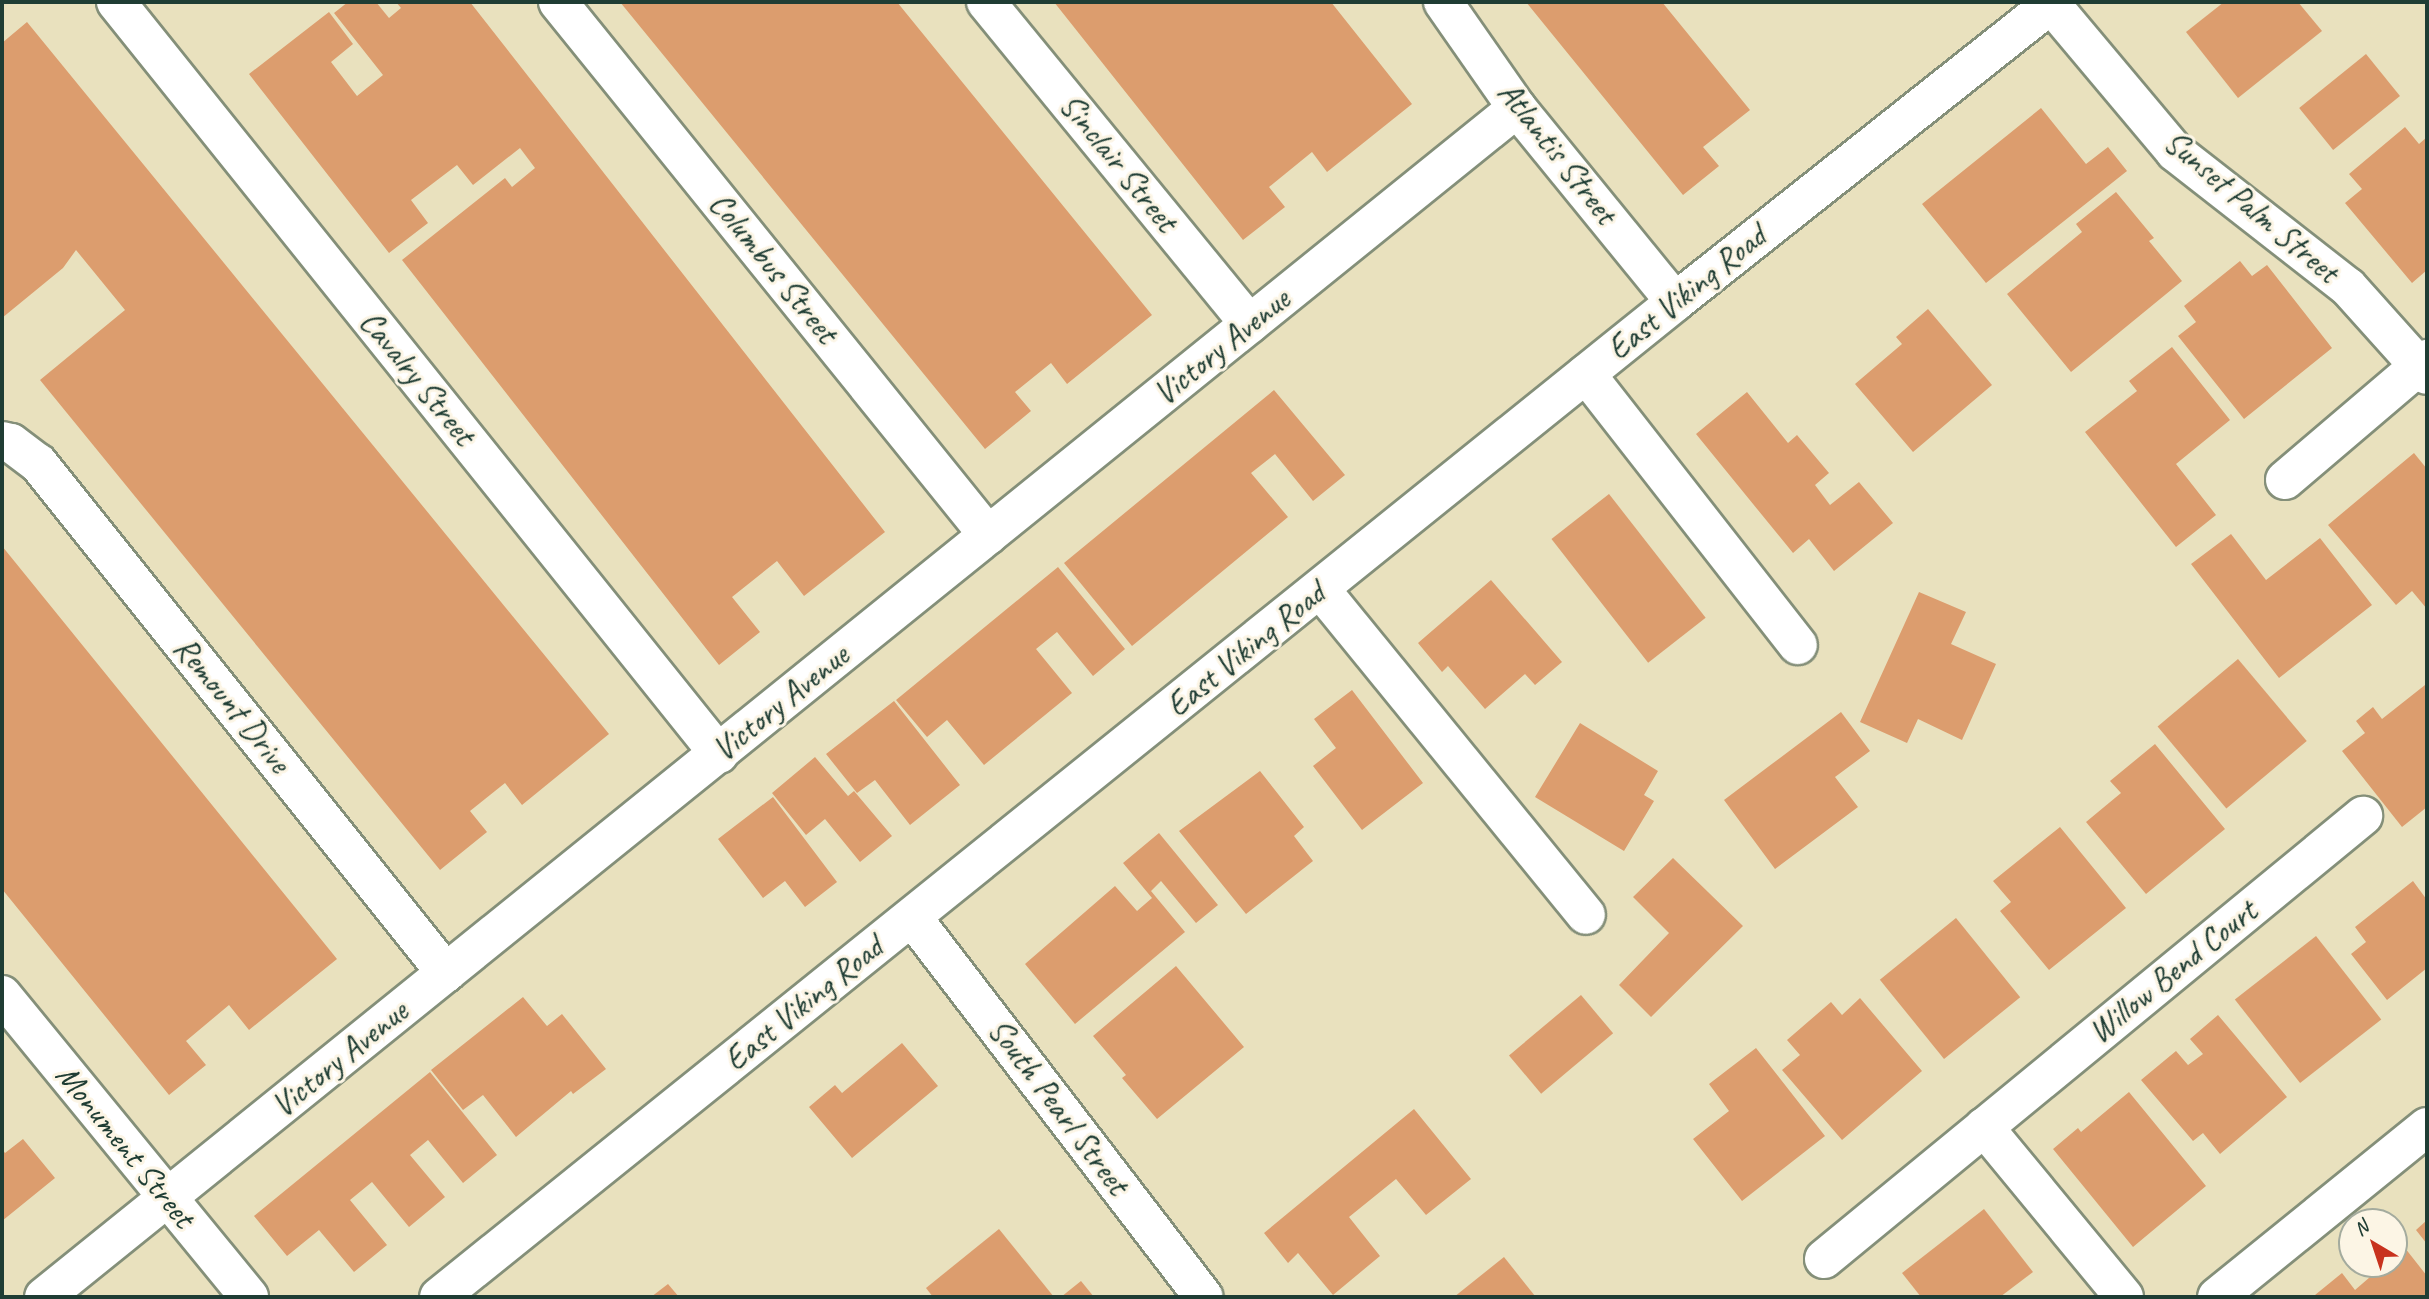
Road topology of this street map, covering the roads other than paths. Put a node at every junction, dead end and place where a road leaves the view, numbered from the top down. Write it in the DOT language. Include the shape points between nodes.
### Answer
graph roads {
  1 [pos="116,2"];
  2 [pos="558,2"];
  3 [pos="986,2"];
  4 [pos="1443,2"];
  5 [pos="2052,3"];
  6 [pos="1517,108"];
  7 [pos="1675,302"];
  8 [pos="1250,324"];
  9 [pos="2425,366"];
  10 [pos="1586,374"];
  11 [pos="6,442"];
  12 [pos="2285,480"];
  13 [pos="988,535"];
  14 [pos="1321,590"];
  15 [pos="1798,645"];
  16 [pos="719,754"];
  17 [pos="2363,816"];
  18 [pos="1586,915"];
  19 [pos="912,917"];
  20 [pos="446,973"];
  21 [pos="2,995"];
  22 [pos="1984,1127"];
  23 [pos="2427,1127"];
  24 [pos="168,1198"];
  25 [pos="1824,1259"];
  26 [pos="44,1297"];
  27 [pos="249,1297"];
  28 [pos="439,1297"];
  29 [pos="1204,1297"];
  30 [pos="2124,1297"];
  31 [pos="2217,1297"];
  1 -- 16 [label="street, Cavalry Street"];
  2 -- 13 [label="street, Columbus Street"];
  3 -- 8 [label="street, Sinclair Street"];
  4 -- 6 [label="street, Atlantis Street"];
  5 -- 7 [label="street, East Viking Road"];
  5 -- 9 [label="street, Sunset Palm Street" via="2175,152 2348,287"];
  6 -- 7 [label="street, Atlantis Street"];
  6 -- 8 [label="street, Victory Avenue"];
  7 -- 10 [label="street, East Viking Road"];
  8 -- 13 [label="street, Victory Avenue"];
  9 -- 12 [label="street"];
  10 -- 14 [label="street, East Viking Road"];
  10 -- 15 [label="street"];
  11 -- 20 [label="street, Remount Drive" via="38,463"];
  13 -- 16 [label="street, Victory Avenue"];
  14 -- 18 [label="street"];
  14 -- 19 [label="street, East Viking Road"];
  16 -- 20 [label="street, Victory Avenue"];
  17 -- 22 [label="street, Willow Bend Court"];
  19 -- 28 [label="street, East Viking Road"];
  19 -- 29 [label="street, South Pearl Street"];
  20 -- 24 [label="street, Victory Avenue"];
  21 -- 24 [label="street, Monument Street"];
  22 -- 25 [label="street, Willow Bend Court"];
  22 -- 30 [label="street"];
  23 -- 31 [label="street"];
  24 -- 26 [label="street, Victory Avenue"];
  24 -- 27 [label="street, Monument Street"];
}
